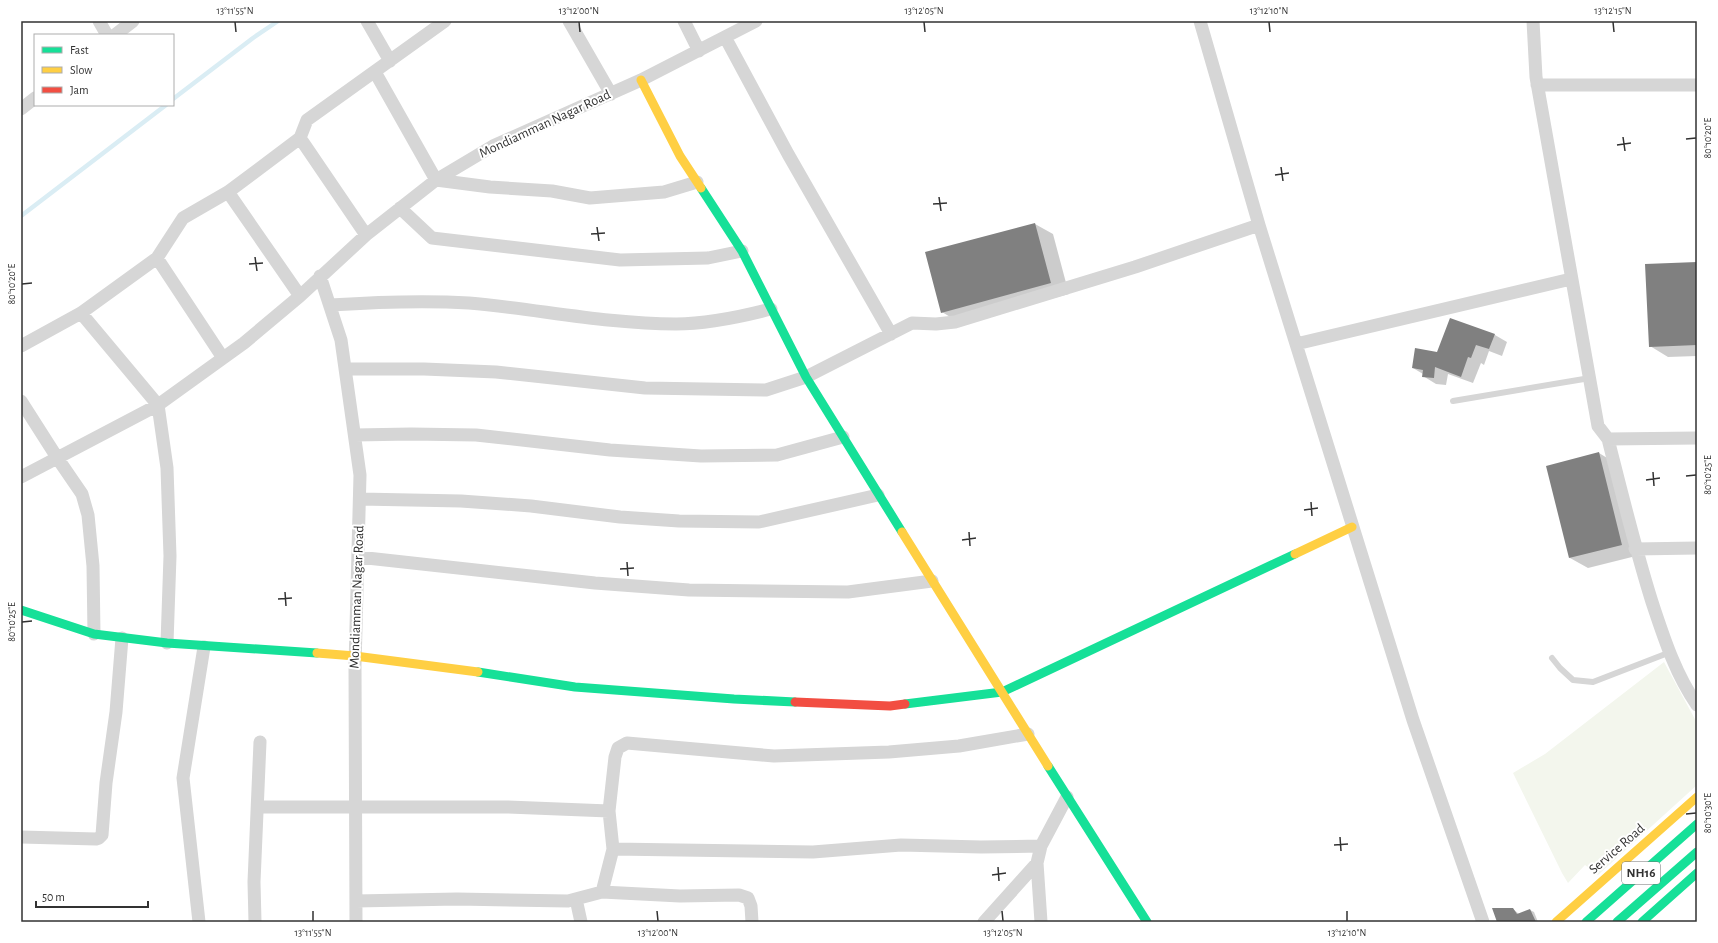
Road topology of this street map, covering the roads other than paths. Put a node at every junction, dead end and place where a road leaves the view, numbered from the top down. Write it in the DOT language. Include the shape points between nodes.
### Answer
graph roads {
  1 [pos="99,21"];
  2 [pos="132,21"];
  3 [pos="367,21"];
  4 [pos="445,21"];
  5 [pos="569,21"];
  6 [pos="684,21"];
  7 [pos="756,21"];
  8 [pos="1200,21"];
  9 [pos="1533,21"];
  10 [pos="106,34"];
  11 [pos="116,34"];
  12 [pos="725,37"];
  13 [pos="699,51"];
  14 [pos="390,61"];
  15 [pos="375,72"];
  16 [pos="641,80"];
  17 [pos="1537,85"];
  18 [pos="1697,85"];
  19 [pos="611,94"];
  20 [pos="34,99"];
  21 [pos="21,109"];
  22 [pos="300,138"];
  23 [pos="436,180"];
  24 [pos="697,182"];
  25 [pos="228,192"];
  26 [pos="400,208"];
  27 [pos="1259,224"];
  28 [pos="366,236"];
  29 [pos="742,251"];
  30 [pos="157,258"];
  31 [pos="320,276"];
  32 [pos="1571,279"];
  33 [pos="300,296"];
  34 [pos="330,305"];
  35 [pos="771,310"];
  36 [pos="81,313"];
  37 [pos="891,334"];
  38 [pos="1296,344"];
  39 [pos="21,346"];
  40 [pos="223,358"];
  41 [pos="346,369"];
  42 [pos="806,377"];
  43 [pos="1590,378"];
  44 [pos="21,401"];
  45 [pos="1453,401"];
  46 [pos="158,405"];
  47 [pos="355,435"];
  48 [pos="842,437"];
  49 [pos="1697,438"];
  50 [pos="1608,439"];
  51 [pos="58,459"];
  52 [pos="21,477"];
  53 [pos="878,495"];
  54 [pos="360,499"];
  55 [pos="1352,527"];
  56 [pos="1697,548"];
  57 [pos="1635,549"];
  58 [pos="358,557"];
  59 [pos="932,581"];
  60 [pos="21,610"];
  61 [pos="94,634"];
  62 [pos="122,638"];
  63 [pos="167,643"];
  64 [pos="204,647"];
  65 [pos="1668,653"];
  66 [pos="356,656"];
  67 [pos="1552,658"];
  68 [pos="1002,692"];
  69 [pos="1697,705"];
  70 [pos="1028,734"];
  71 [pos="260,742"];
  72 [pos="1067,797"];
  73 [pos="1697,797"];
  74 [pos="258,807"];
  75 [pos="356,807"];
  76 [pos="609,811"];
  77 [pos="1697,824"];
  78 [pos="21,837"];
  79 [pos="1041,846"];
  80 [pos="613,849"];
  81 [pos="1697,852"];
  82 [pos="1037,863"];
  83 [pos="1697,873"];
  84 [pos="602,892"];
  85 [pos="576,899"];
  86 [pos="356,901"];
  87 [pos="1630,910"];
  88 [pos="199,922"];
  89 [pos="255,922"];
  90 [pos="356,922"];
  91 [pos="581,922"];
  92 [pos="752,922"];
  93 [pos="984,922"];
  94 [pos="1041,922"];
  95 [pos="1147,922"];
  96 [pos="1483,922"];
  97 [pos="1556,922"];
  98 [pos="1586,922"];
  99 [pos="1617,922"];
  100 [pos="1640,922"];
  1 -- 10 [label="street"];
  2 -- 11 [label="street"];
  3 -- 14 [label="street"];
  4 -- 14 [label="street"];
  5 -- 19 [label="street"];
  6 -- 13 [label="street"];
  7 -- 12 [label="street, Mondiamman Nagar Road"];
  8 -- 27 [label="street"];
  9 -- 17 [label="street"];
  12 -- 13 [label="street, Mondiamman Nagar Road"];
  12 -- 37 [label="street" via="788,154"];
  13 -- 16 [label="street, Mondiamman Nagar Road"];
  14 -- 15 [label="street"];
  15 -- 22 [label="street" via="307,120"];
  15 -- 23 [label="street"];
  16 -- 19 [label="street, Mondiamman Nagar Road"];
  16 -- 24 [label="main road" via="680,156"];
  17 -- 18 [label="street"];
  17 -- 32 [label="street"];
  19 -- 23 [label="street, Mondiamman Nagar Road" via="493,146"];
  20 -- 21 [label="street"];
  22 -- 25 [label="street"];
  22 -- 28 [label="street"];
  23 -- 24 [label="street" via="552,191 590,198 664,192"];
  23 -- 26 [label="street, Mondiamman Nagar Road"];
  24 -- 29 [label="main road"];
  25 -- 30 [label="street" via="183,218"];
  25 -- 33 [label="street"];
  26 -- 28 [label="street, Mondiamman Nagar Road"];
  26 -- 29 [label="street" via="432,238 620,260 708,258"];
  27 -- 37 [label="street" via="1135,267 955,322 912,323"];
  27 -- 38 [label="street"];
  28 -- 31 [label="street, Mondiamman Nagar Road"];
  29 -- 35 [label="main road"];
  30 -- 36 [label="street"];
  30 -- 40 [label="street"];
  31 -- 33 [label="street, Mondiamman Nagar Road"];
  31 -- 34 [label="street, Mondiamman Nagar Road"];
  32 -- 38 [label="street"];
  32 -- 43 [label="street"];
  33 -- 40 [label="street, Mondiamman Nagar Road"];
  34 -- 35 [label="street" via="394,301 468,303 614,321 677,324 725,320"];
  34 -- 41 [label="street, Mondiamman Nagar Road" via="342,340"];
  35 -- 42 [label="main road"];
  36 -- 39 [label="street"];
  36 -- 46 [label="street"];
  37 -- 42 [label="street"];
  38 -- 55 [label="street"];
  40 -- 46 [label="street, Mondiamman Nagar Road"];
  41 -- 42 [label="street" via="496,372 645,388 766,390"];
  41 -- 47 [label="street, Mondiamman Nagar Road"];
  42 -- 48 [label="main road"];
  43 -- 45 [label="lane"];
  43 -- 50 [label="street" via="1598,426"];
  44 -- 51 [label="street"];
  46 -- 51 [label="street, Mondiamman Nagar Road"];
  46 -- 63 [label="street" via="167,468 170,556"];
  47 -- 48 [label="street" via="476,435 610,450 701,456 777,455"];
  47 -- 54 [label="street, Mondiamman Nagar Road"];
  48 -- 53 [label="main road"];
  49 -- 50 [label="street"];
  50 -- 57 [label="street"];
  51 -- 52 [label="street, Mondiamman Nagar Road"];
  51 -- 61 [label="street" via="82,494 88,515 93,566"];
  53 -- 54 [label="street" via="760,522 620,517 531,506 461,501"];
  53 -- 59 [label="main road"];
  54 -- 58 [label="street, Mondiamman Nagar Road"];
  55 -- 68 [label="main road"];
  55 -- 96 [label="street" via="1413,720"];
  56 -- 57 [label="street"];
  57 -- 65 [label="street"];
  58 -- 59 [label="street" via="595,583 689,590 848,592"];
  58 -- 66 [label="street, Mondiamman Nagar Road"];
  59 -- 68 [label="main road"];
  60 -- 61 [label="main road"];
  61 -- 62 [label="main road"];
  62 -- 63 [label="main road"];
  62 -- 78 [label="street" via="102,835 96,840"];
  63 -- 64 [label="main road"];
  64 -- 66 [label="main road"];
  64 -- 88 [label="street" via="183,778"];
  65 -- 67 [label="lane" via="1593,682 1573,680"];
  65 -- 69 [label="street"];
  66 -- 68 [label="main road" via="575,687 734,699 890,706"];
  66 -- 75 [label="street, Mondiamman Nagar Road"];
  68 -- 70 [label="main road"];
  70 -- 72 [label="main road"];
  70 -- 76 [label="street" via="959,746 889,752 774,756 627,743 618,748"];
  71 -- 74 [label="street"];
  72 -- 79 [label="street"];
  72 -- 95 [label="main road"];
  73 -- 97 [label="main road, Service Road"];
  74 -- 75 [label="street"];
  74 -- 89 [label="street" via="254,882"];
  75 -- 76 [label="street" via="508,807"];
  75 -- 86 [label="street, Mondiamman Nagar Road"];
  76 -- 80 [label="street"];
  77 -- 98 [label="main road, NH16"];
  79 -- 80 [label="street" via="901,845 813,852"];
  79 -- 82 [label="street"];
  80 -- 84 [label="street"];
  81 -- 87 [label="main road, NH16"];
  82 -- 93 [label="street"];
  82 -- 94 [label="street"];
  83 -- 100 [label="main road"];
  84 -- 85 [label="street"];
  84 -- 92 [label="street" via="680,896 739,895 748,898"];
  85 -- 86 [label="street"];
  85 -- 91 [label="street"];
  86 -- 90 [label="street, Mondiamman Nagar Road"];
  87 -- 99 [label="main road, NH16"];
  87 -- 100 [label="main road"];
}
